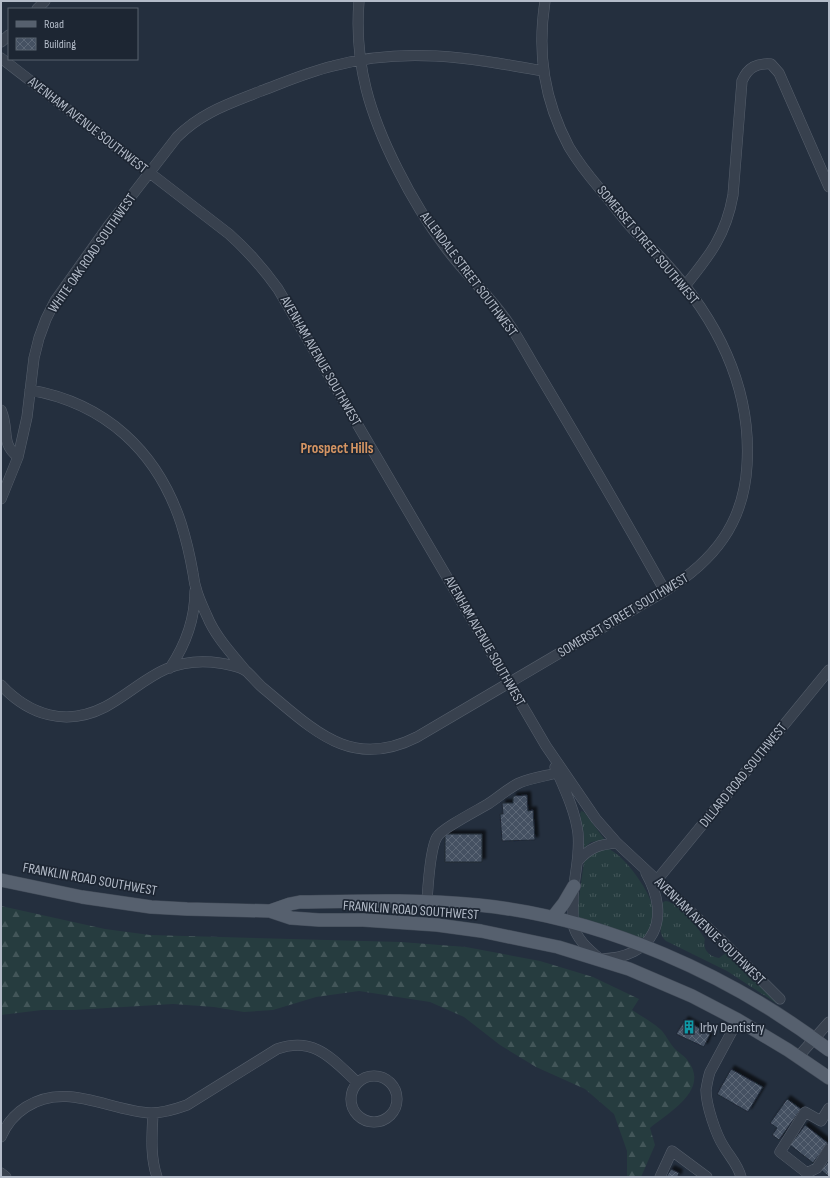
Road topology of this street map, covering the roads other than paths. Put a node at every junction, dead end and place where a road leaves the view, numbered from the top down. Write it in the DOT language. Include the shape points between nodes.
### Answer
graph roads {
  1 [pos="359,1"];
  2 [pos="545,1"];
  3 [pos="1,58"];
  4 [pos="360,60"];
  5 [pos="543,71"];
  6 [pos="150,172"];
  7 [pos="829,187"];
  8 [pos="685,286"];
  9 [pos="30,390"];
  10 [pos="1,410"];
  11 [pos="18,457"];
  12 [pos="1,499"];
  13 [pos="195,587"];
  14 [pos="665,591"];
  15 [pos="170,668"];
  16 [pos="246,670"];
  17 [pos="829,670"];
  18 [pos="509,683"];
  19 [pos="1,685"];
  20 [pos="546,746"];
  21 [pos="557,773"];
  22 [pos="617,843"];
  23 [pos="578,860"];
  24 [pos="639,863"];
  25 [pos="1,880"];
  26 [pos="657,880"];
  27 [pos="574,886"];
  28 [pos="427,901"];
  29 [pos="270,911"];
  30 [pos="553,918"];
  31 [pos="573,923"];
  32 [pos="644,946"];
  33 [pos="600,959"];
  34 [pos="780,999"];
  35 [pos="738,1020"];
  36 [pos="829,1022"];
  37 [pos="814,1038"];
  38 [pos="829,1050"];
  39 [pos="798,1057"];
  40 [pos="829,1078"];
  41 [pos="357,1082"];
  42 [pos="829,1108"];
  43 [pos="153,1113"];
  44 [pos="825,1124"];
  45 [pos="1,1137"];
  46 [pos="829,1149"];
  47 [pos="816,1172"];
  48 [pos="1,1173"];
  49 [pos="6,1177"];
  50 [pos="157,1177"];
  51 [pos="660,1177"];
  52 [pos="707,1177"];
  53 [pos="741,1177"];
  1 -- 4 [label="street, ALLENDALE STREET SOUTHWEST"];
  2 -- 5 [label="street, SOMERSET STREET SOUTHWEST" via="541,45"];
  3 -- 6 [label="street, AVENHAM AVENUE SOUTHWEST"];
  4 -- 5 [label="street, WHITE OAK ROAD SOUTHWEST" via="443,55"];
  4 -- 6 [label="street, WHITE OAK ROAD SOUTHWEST" via="305,74 214,110 186,128"];
  4 -- 14 [label="street, ALLENDALE STREET SOUTHWEST" via="376,123 407,187 446,248 509,325 572,427"];
  5 -- 8 [label="street, SOMERSET STREET SOUTHWEST" via="551,106 570,149 631,227"];
  6 -- 9 [label="street, WHITE OAK ROAD SOUTHWEST" via="55,301 39,338"];
  6 -- 18 [label="street, AVENHAM AVENUE SOUTHWEST" via="229,234 255,259 278,289"];
  7 -- 8 [label="street" via="779,73 771,64 755,65 749,69 742,81 733,195 725,227 709,257"];
  8 -- 14 [label="street, SOMERSET STREET SOUTHWEST" via="722,341 738,384 747,428 747,479 736,516 714,553 685,579"];
  9 -- 11 [label="street, WHITE OAK ROAD SOUTHWEST"];
  9 -- 13 [label="street" via="61,397 96,412 129,437 143,452 162,481 181,522"];
  10 -- 11 [label="street" via="5,426 5,447"];
  11 -- 12 [label="street, WHITE OAK ROAD SOUTHWEST"];
  13 -- 15 [label="street" via="195,606 187,639"];
  13 -- 16 [label="street" via="210,623"];
  14 -- 18 [label="street, SOMERSET STREET SOUTHWEST"];
  15 -- 16 [label="street" via="187,663 212,662"];
  15 -- 19 [label="street" via="105,707 79,716 49,716 38,712"];
  16 -- 18 [label="street" via="260,685 327,738 346,746 376,750 404,743"];
  17 -- 26 [label="street, DILLARD ROAD SOUTHWEST"];
  18 -- 20 [label="street, AVENHAM AVENUE SOUTHWEST"];
  20 -- 21 [label="street, AVENHAM AVENUE SOUTHWEST"];
  20 -- 22 [label="street, AVENHAM AVENUE SOUTHWEST" via="596,819"];
  21 -- 23 [label="street, AVENHAM AVENUE SOUTHWEST" via="574,815 578,833"];
  21 -- 28 [label="street" via="520,783 442,831 433,846"];
  22 -- 23 [label="street" via="592,848"];
  22 -- 24 [label="street, AVENHAM AVENUE SOUTHWEST"];
  23 -- 27 [label="street, AVENHAM AVENUE SOUTHWEST"];
  24 -- 26 [label="street, AVENHAM AVENUE SOUTHWEST"];
  24 -- 32 [label="street, AVENHAM AVENUE SOUTHWEST" via="652,884 658,911 653,936"];
  25 -- 29 [label="main road, FRANKLIN ROAD SOUTHWEST" via="82,897 151,907"];
  26 -- 34 [label="street, AVENHAM AVENUE SOUTHWEST"];
  27 -- 30 [label="main road"];
  27 -- 31 [label="street, AVENHAM AVENUE SOUTHWEST"];
  28 -- 29 [label="main road, FRANKLIN ROAD SOUTHWEST" via="300,902"];
  28 -- 30 [label="main road, FRANKLIN ROAD SOUTHWEST" via="480,905"];
  29 -- 33 [label="main road, FRANKLIN ROAD SOUTHWEST" via="291,918 410,923 480,931 558,947"];
  30 -- 31 [label="main road, FRANKLIN ROAD SOUTHWEST"];
  31 -- 32 [label="main road, FRANKLIN ROAD SOUTHWEST"];
  31 -- 33 [label="street, AVENHAM AVENUE SOUTHWEST" via="583,944"];
  32 -- 33 [label="street, AVENHAM AVENUE SOUTHWEST" via="626,956"];
  32 -- 37 [label="main road, FRANKLIN ROAD SOUTHWEST" via="719,979"];
  33 -- 35 [label="main road, FRANKLIN ROAD SOUTHWEST" via="657,980"];
  35 -- 39 [label="main road, FRANKLIN ROAD SOUTHWEST"];
  35 -- 53 [label="street" via="710,1072 706,1092 719,1138"];
  36 -- 37 [label="street"];
  37 -- 38 [label="main road, FRANKLIN ROAD SOUTHWEST"];
  37 -- 39 [label="street"];
  39 -- 40 [label="main road, FRANKLIN ROAD SOUTHWEST"];
  41 -- 41 [label="street" via="353,1088 351,1101 353,1110 366,1121 374,1122 389,1116 396,1105 397,1097 393,1085 376,1076 369,1076"];
  41 -- 43 [label="street" via="320,1050 298,1044 287,1045 187,1105"];
  42 -- 44 [label="street"];
  43 -- 45 [label="street" via="70,1096 51,1097 33,1102 22,1109 11,1120"];
  43 -- 50 [label="street" via="151,1145"];
  44 -- 47 [label="street" via="805,1112 780,1152 807,1173"];
  46 -- 47 [label="street"];
  48 -- 49 [label="street"];
  51 -- 52 [label="street" via="672,1151"];
}
